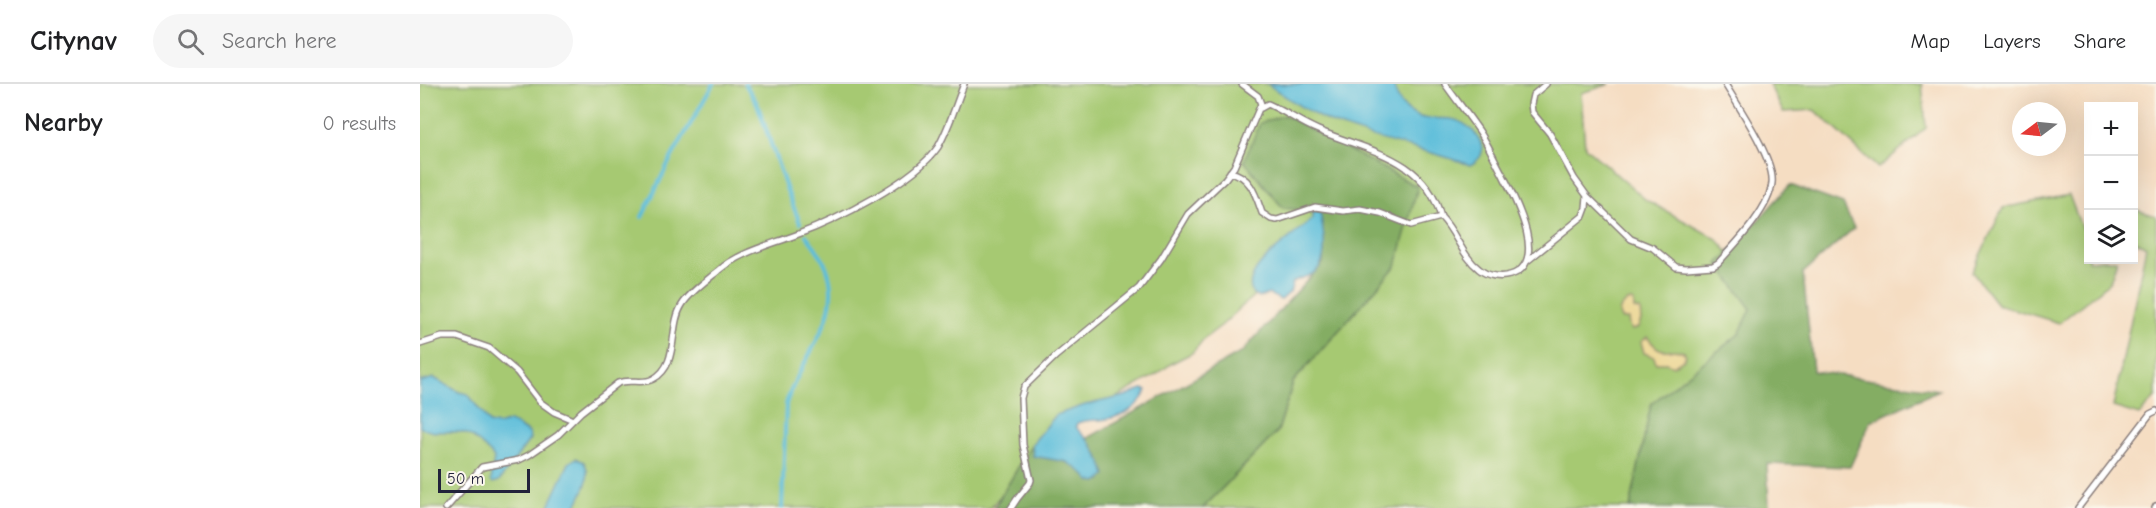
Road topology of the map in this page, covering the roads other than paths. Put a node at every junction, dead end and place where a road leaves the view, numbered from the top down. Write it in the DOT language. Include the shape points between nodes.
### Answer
graph roads {
  1 [pos="964,84"];
  2 [pos="1242,84"];
  3 [pos="1444,84"];
  4 [pos="1546,84"];
  5 [pos="1725,84"];
  6 [pos="1259,97"];
  7 [pos="1268,104"];
  8 [pos="1260,108"];
  9 [pos="1230,172"];
  10 [pos="1587,196"];
  11 [pos="1441,218"];
  12 [pos="1526,263"];
  13 [pos="420,344"];
  14 [pos="2156,411"];
  15 [pos="573,420"];
  16 [pos="446,508"];
  17 [pos="1011,508"];
  18 [pos="2078,508"];
  1 -- 15 [label="lane" via="943,137 919,167 838,218 727,263 682,304 662,372 646,382 618,383"];
  2 -- 6 [label="lane"];
  3 -- 12 [label="lane" via="1479,130 1520,208 1527,240"];
  4 -- 10 [label="lane" via="1533,95 1532,112 1550,134"];
  5 -- 10 [label="lane" via="1766,157 1772,182 1749,228 1718,263 1676,267 1653,248 1628,237"];
  6 -- 7 [label="lane"];
  6 -- 8 [label="lane"];
  7 -- 8 [label="lane"];
  7 -- 11 [label="lane" via="1317,130 1371,149 1406,167 1427,185"];
  8 -- 9 [label="lane"];
  9 -- 11 [label="lane" via="1240,175 1251,186 1262,213 1271,219 1283,220 1315,207 1374,211 1411,225"];
  9 -- 17 [label="lane" via="1188,214 1134,294 1056,356 1024,387 1023,445 1031,480"];
  10 -- 12 [label="lane" via="1583,216"];
  11 -- 12 [label="lane" via="1480,270 1502,276 1516,273"];
  13 -- 15 [label="lane" via="457,337 489,348 517,372 540,402"];
  14 -- 18 [label="lane"];
  15 -- 16 [label="lane" via="556,437 519,460 480,470"];
}
